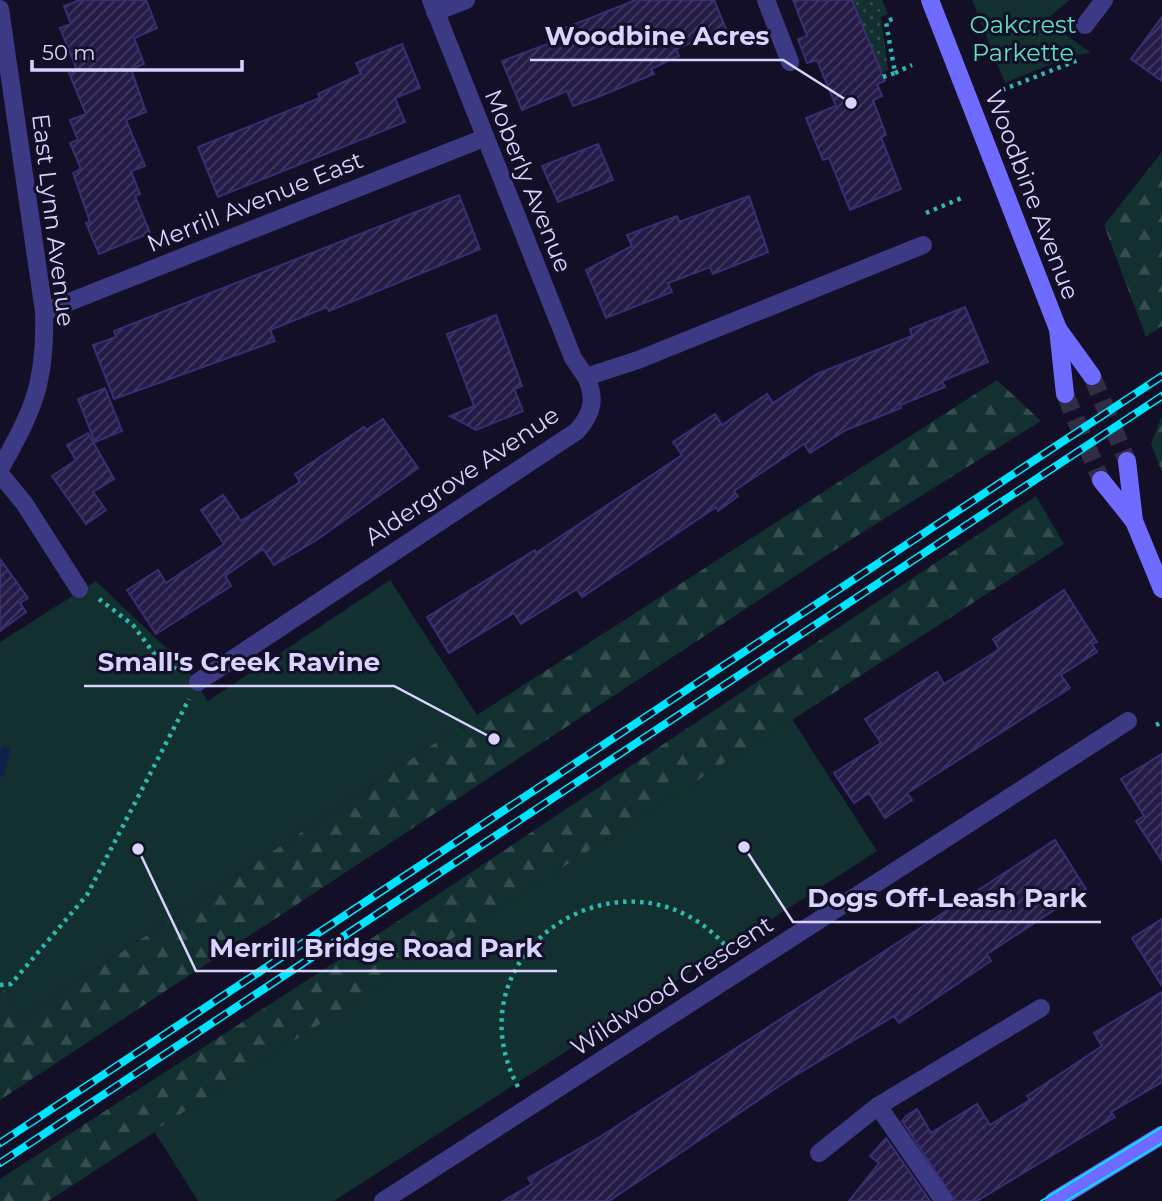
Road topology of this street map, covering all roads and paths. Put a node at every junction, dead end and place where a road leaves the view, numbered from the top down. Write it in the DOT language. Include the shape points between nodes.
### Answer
graph roads {
  1 [pos="466,0"];
  2 [pos="766,0"];
  3 [pos="930,0"];
  4 [pos="1104,0"];
  5 [pos="433,6"];
  6 [pos="0,9"];
  7 [pos="894,18"];
  8 [pos="1085,25"];
  9 [pos="1078,60"];
  10 [pos="790,62"];
  11 [pos="912,65"];
  12 [pos="895,72"];
  13 [pos="883,77"];
  14 [pos="1002,90"];
  15 [pos="484,138"];
  16 [pos="964,197"];
  17 [pos="926,213"];
  18 [pos="923,244"];
  19 [pos="44,312"];
  20 [pos="1058,329"];
  21 [pos="1093,376"];
  22 [pos="586,377"];
  23 [pos="1065,394"];
  24 [pos="1128,461"];
  25 [pos="0,472"];
  26 [pos="1101,480"];
  27 [pos="1135,522"];
  28 [pos="79,589"];
  29 [pos="1162,589"];
  30 [pos="198,682"];
  31 [pos="1128,721"];
  32 [pos="1162,722"];
  33 [pos="1156,724"];
  34 [pos="744,968"];
  35 [pos="0,985"];
  36 [pos="1041,1009"];
  37 [pos="529,1106"];
  38 [pos="878,1106"];
  39 [pos="1162,1135"];
  40 [pos="819,1153"];
  41 [pos="383,1201"];
  42 [pos="944,1201"];
  43 [pos="1054,1201"];
  1 -- 5 [label="street"];
  2 -- 10 [label="street"];
  3 -- 20 [label="main road, Woodbine Avenue"];
  4 -- 8 [label="street"];
  5 -- 15 [label="street, Moberly Avenue"];
  6 -- 19 [label="street, East Lynn Avenue"];
  7 -- 12 [label="path" via="886,22"];
  9 -- 14 [label="path"];
  11 -- 12 [label="path"];
  12 -- 13 [label="path"];
  15 -- 19 [label="street, Merrill Avenue East"];
  15 -- 22 [label="street, Moberly Avenue" via="573,358"];
  16 -- 17 [label="path"];
  18 -- 22 [label="street"];
  19 -- 25 [label="street, East Lynn Avenue" via="40,385"];
  20 -- 21 [label="main road, Woodbine Avenue"];
  20 -- 23 [label="main road, Woodbine Avenue"];
  22 -- 30 [label="street, Aldergrove Avenue" via="592,406 587,420 576,430"];
  24 -- 27 [label="main road"];
  25 -- 28 [label="street, East Lynn Avenue"];
  26 -- 27 [label="main road"];
  27 -- 29 [label="main road"];
  28 -- 30 [label="path" via="133,625 159,659"];
  30 -- 35 [label="path" via="87,894 11,984"];
  31 -- 34 [label="street, Wildwood Crescent"];
  32 -- 33 [label="path"];
  34 -- 37 [label="street, Wildwood Crescent"];
  34 -- 37 [label="path" via="701,922 658,903 610,903 552,928 525,951 515,967 502,1016 506,1062"];
  36 -- 38 [label="street"];
  37 -- 41 [label="street, Wildwood Crescent"];
  38 -- 40 [label="street"];
  38 -- 42 [label="street"];
  39 -- 43 [label="main road"];
}
